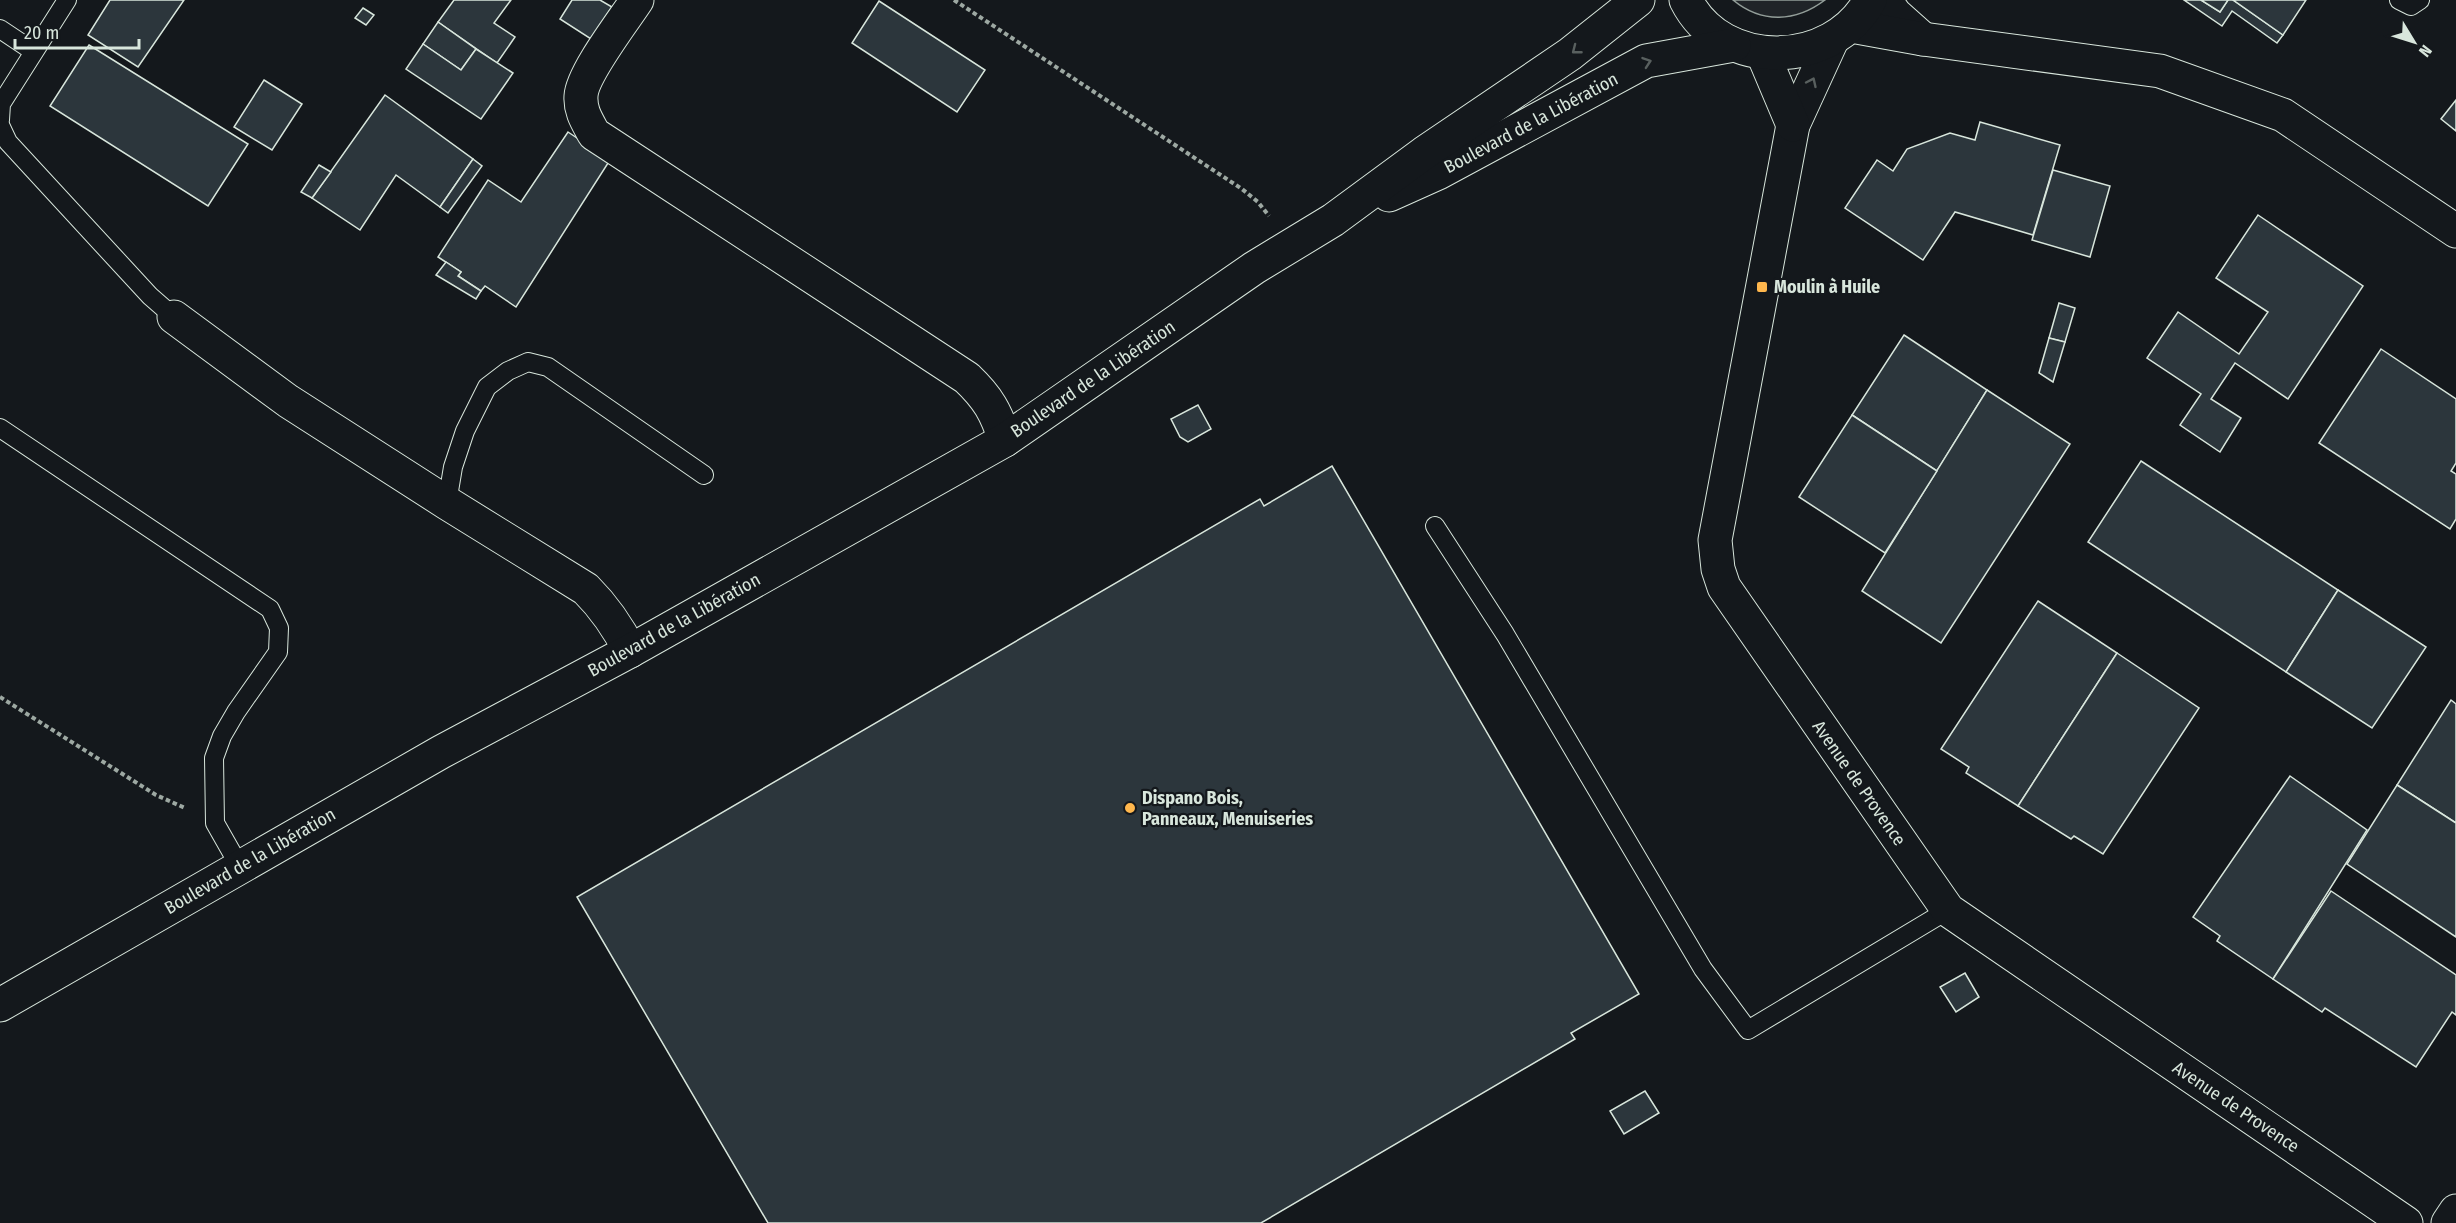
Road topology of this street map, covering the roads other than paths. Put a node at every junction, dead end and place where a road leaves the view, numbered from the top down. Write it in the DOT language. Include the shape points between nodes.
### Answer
graph roads {
  1 [pos="67,0"];
  2 [pos="637,0"];
  3 [pos="1638,0"];
  4 [pos="1686,0"];
  5 [pos="1885,0"];
  6 [pos="2399,0"];
  7 [pos="2420,0"];
  8 [pos="1851,22"];
  9 [pos="0,29"];
  10 [pos="1923,39"];
  11 [pos="1748,49"];
  12 [pos="33,51"];
  13 [pos="0,120"];
  14 [pos="0,125"];
  15 [pos="1793,125"];
  16 [pos="1333,220"];
  17 [pos="2456,231"];
  18 [pos="174,317"];
  19 [pos="0,428"];
  20 [pos="1005,440"];
  21 [pos="704,475"];
  22 [pos="447,503"];
  23 [pos="1435,526"];
  24 [pos="630,651"];
  25 [pos="240,867"];
  26 [pos="1948,910"];
  27 [pos="0,1005"];
  28 [pos="2456,1211"];
  29 [pos="2406,1223"];
  30 [pos="2448,1223"];
  1 -- 12 [label="lane"];
  2 -- 20 [label="street" via="590,71 581,94 582,113 594,134 967,378 984,394"];
  3 -- 16 [label="street, Boulevard de la Libération, one-way" via="1570,54"];
  4 -- 11 [label="street" via="1710,30"];
  5 -- 10 [label="street"];
  6 -- 7 [label="lane" via="2411,6"];
  8 -- 10 [label="street"];
  8 -- 11 [label="street, Boulevard de la Libération" via="1799,53"];
  15 -- 8 [label="street, Avenue de Provence, one-way"];
  9 -- 12 [label="lane"];
  10 -- 17 [label="street" via="2160,71 2283,115"];
  11 -- 15 [label="street"];
  16 -- 11 [label="street, Boulevard de la Libération, one-way" via="1438,173 1646,61"];
  12 -- 13 [label="lane" via="1,104"];
  14 -- 18 [label="lane" via="8,142"];
  15 -- 26 [label="street, Avenue de Provence" via="1715,540 1718,569 1734,604"];
  16 -- 20 [label="street, Boulevard de la Libération"];
  18 -- 22 [label="street" via="288,401"];
  19 -- 25 [label="lane" via="270,609 279,627 278,652 222,736 214,758 215,823"];
  20 -- 24 [label="street, Boulevard de la Libération"];
  21 -- 22 [label="lane" via="548,367 528,362 487,387 465,431"];
  22 -- 24 [label="street" via="586,589 605,608"];
  23 -- 26 [label="lane" via="1505,634 1703,969 1749,1030"];
  24 -- 25 [label="street, Boulevard de la Libération" via="441,752"];
  25 -- 27 [label="street, Boulevard de la Libération"];
  26 -- 29 [label="street, Avenue de Provence"];
  28 -- 30 [label="street"];
}
